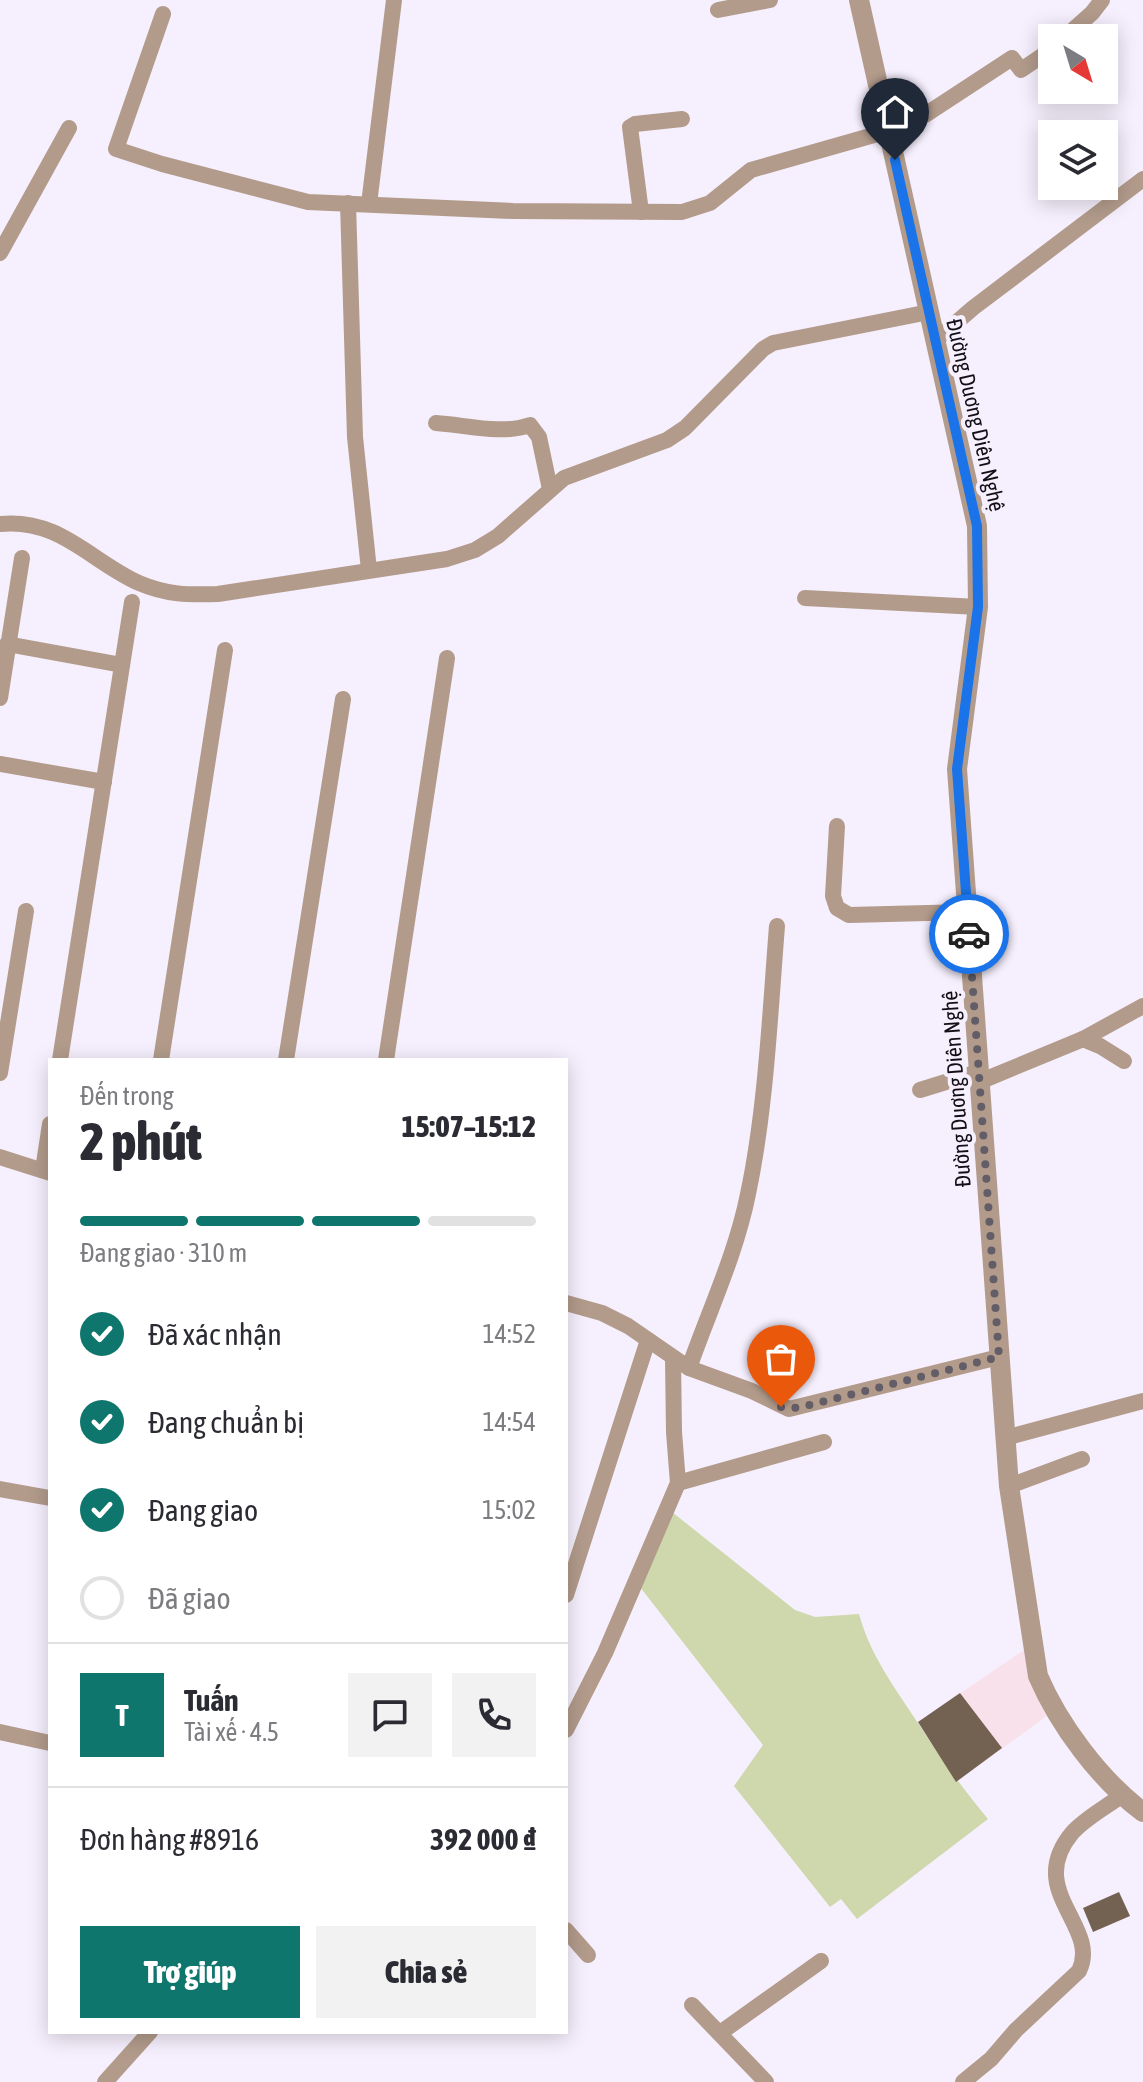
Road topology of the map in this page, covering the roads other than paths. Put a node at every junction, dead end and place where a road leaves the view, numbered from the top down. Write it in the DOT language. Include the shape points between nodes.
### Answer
graph roads {
  1 [pos="394,0"];
  2 [pos="770,0"];
  3 [pos="859,0"];
  4 [pos="1102,0"];
  5 [pos="718,10"];
  6 [pos="163,14"];
  7 [pos="1078,24"];
  8 [pos="1038,58"];
  9 [pos="682,119"];
  10 [pos="69,128"];
  11 [pos="888,131"];
  12 [pos="1143,179"];
  13 [pos="348,203"];
  14 [pos="369,204"];
  15 [pos="641,212"];
  16 [pos="0,253"];
  17 [pos="929,312"];
  18 [pos="936,340"];
  19 [pos="436,423"];
  20 [pos="550,489"];
  21 [pos="0,524"];
  22 [pos="22,558"];
  23 [pos="369,570"];
  24 [pos="805,598"];
  25 [pos="132,602"];
  26 [pos="978,607"];
  27 [pos="7,644"];
  28 [pos="225,650"];
  29 [pos="447,658"];
  30 [pos="122,665"];
  31 [pos="0,698"];
  32 [pos="343,699"];
  33 [pos="0,764"];
  34 [pos="104,782"];
  35 [pos="837,826"];
  36 [pos="26,911"];
  37 [pos="967,912"];
  38 [pos="777,926"];
  39 [pos="1142,1009"];
  40 [pos="1083,1039"];
  41 [pos="60,1058"];
  42 [pos="161,1058"];
  43 [pos="286,1058"];
  44 [pos="386,1058"];
  45 [pos="1124,1061"];
  46 [pos="0,1073"];
  47 [pos="979,1077"];
  48 [pos="920,1090"];
  49 [pos="48,1148"];
  50 [pos="0,1157"];
  51 [pos="46,1171"];
  52 [pos="568,1304"];
  53 [pos="648,1340"];
  54 [pos="999,1357"];
  55 [pos="673,1359"];
  56 [pos="689,1368"];
  57 [pos="1143,1401"];
  58 [pos="1005,1438"];
  59 [pos="824,1442"];
  60 [pos="1082,1459"];
  61 [pos="678,1483"];
  62 [pos="1009,1486"];
  63 [pos="0,1489"];
  64 [pos="48,1498"];
  65 [pos="568,1589"];
  66 [pos="568,1726"];
  67 [pos="0,1732"];
  68 [pos="48,1743"];
  69 [pos="1121,1796"];
  70 [pos="1143,1812"];
  71 [pos="568,1932"];
  72 [pos="588,1955"];
  73 [pos="821,1961"];
  74 [pos="692,2005"];
  75 [pos="720,2033"];
  76 [pos="148,2034"];
  77 [pos="105,2082"];
  78 [pos="766,2082"];
  79 [pos="963,2082"];
  1 -- 14 [label="street"];
  2 -- 5 [label="street"];
  3 -- 11 [label="street, Đường Duơng Diên Nghệ"];
  4 -- 7 [label="street"];
  6 -- 13 [label="street" via="116,149 308,202"];
  8 -- 11 [label="street" via="1021,70 1012,58 925,115"];
  9 -- 15 [label="street" via="630,127"];
  10 -- 16 [label="street"];
  11 -- 15 [label="street" via="751,170 710,203 682,212"];
  11 -- 17 [label="street, Đường Duơng Diên Nghệ"];
  12 -- 18 [label="street"];
  13 -- 14 [label="street"];
  13 -- 23 [label="street" via="355,437"];
  14 -- 15 [label="street"];
  17 -- 18 [label="street, Đường Duơng Diên Nghệ"];
  17 -- 20 [label="street" via="773,343 667,440 564,478"];
  18 -- 26 [label="street, Đường Duơng Diên Nghệ" via="977,526"];
  19 -- 20 [label="street" via="498,431 530,425 539,437"];
  20 -- 23 [label="street" via="475,550"];
  21 -- 23 [label="street" via="46,528 137,582 181,596"];
  22 -- 27 [label="street"];
  24 -- 26 [label="street"];
  25 -- 30 [label="street"];
  26 -- 37 [label="street, Đường Duơng Diên Nghệ" via="957,769"];
  27 -- 30 [label="street"];
  27 -- 31 [label="street"];
  28 -- 42 [label="street"];
  29 -- 44 [label="street"];
  30 -- 34 [label="street"];
  32 -- 43 [label="street"];
  33 -- 34 [label="street"];
  34 -- 41 [label="street"];
  35 -- 37 [label="street" via="837,908 849,915"];
  36 -- 46 [label="street"];
  37 -- 47 [label="street, Đường Duơng Diên Nghệ"];
  38 -- 56 [label="street" via="767,1060 748,1194"];
  39 -- 40 [label="street"];
  40 -- 45 [label="street"];
  40 -- 47 [label="street"];
  47 -- 48 [label="street"];
  47 -- 54 [label="street, Đường Duơng Diên Nghệ"];
  49 -- 51 [label="street"];
  50 -- 51 [label="street"];
  52 -- 53 [label="street" via="602,1313"];
  53 -- 55 [label="street"];
  53 -- 65 [label="street"];
  54 -- 56 [label="street" via="789,1409"];
  54 -- 58 [label="street, Đường Duơng Diên Nghệ"];
  55 -- 56 [label="street"];
  55 -- 61 [label="street"];
  57 -- 58 [label="street"];
  58 -- 62 [label="street, Đường Duơng Diên Nghệ"];
  59 -- 61 [label="street"];
  60 -- 62 [label="street"];
  61 -- 66 [label="street"];
  62 -- 69 [label="street, Đường Duơng Diên Nghệ" via="1038,1676 1066,1728"];
  63 -- 64 [label="street"];
  67 -- 68 [label="street"];
  69 -- 70 [label="street, Đường Duơng Diên Nghệ"];
  69 -- 79 [label="street" via="1073,1832 1058,1853 1059,1893 1083,1947 1085,1960 1079,1971"];
  71 -- 72 [label="street"];
  73 -- 75 [label="street"];
  74 -- 75 [label="street"];
  75 -- 78 [label="street"];
  76 -- 77 [label="street"];
}
